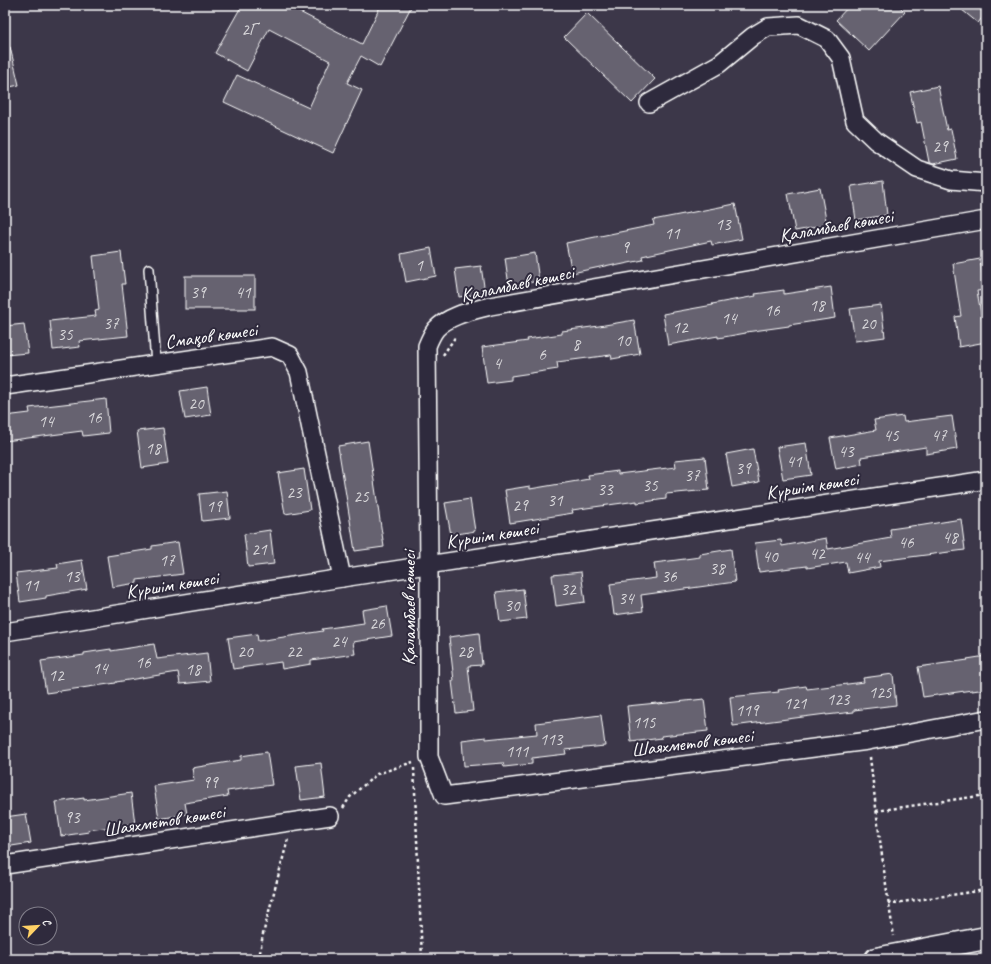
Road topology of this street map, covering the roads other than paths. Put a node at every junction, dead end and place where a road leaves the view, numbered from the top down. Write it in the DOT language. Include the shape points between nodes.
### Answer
graph roads {
  1 [pos="649,103"];
  2 [pos="986,183"];
  3 [pos="986,220"];
  4 [pos="149,269"];
  5 [pos="156,364"];
  6 [pos="5,386"];
  7 [pos="986,480"];
  8 [pos="429,565"];
  9 [pos="342,578"];
  10 [pos="5,632"];
  11 [pos="986,719"];
  12 [pos="429,757"];
  13 [pos="330,816"];
  14 [pos="5,865"];
  15 [pos="986,938"];
  16 [pos="887,957"];
  1 -- 2 [label="street" via="719,64 768,27 799,25 827,39 841,58 855,121 876,141 917,170 951,180"];
  3 -- 8 [label="street, Қаламбаев көшесі" via="490,306 446,321 435,330 427,346"];
  4 -- 5 [label="lane"];
  5 -- 6 [label="street, Смақов көшесі"];
  5 -- 9 [label="street, Смақов көшесі" via="272,347 290,355 300,372"];
  7 -- 8 [label="street, Күршім көшесі"];
  8 -- 9 [label="street, Күршім көшесі"];
  8 -- 12 [label="street, Қаламбаев көшесі"];
  9 -- 10 [label="street, Күршім көшесі"];
  11 -- 12 [label="street, Шаяхметов көшесі" via="868,741 444,796"];
  13 -- 14 [label="street, Шаяхметов көшесі"];
  15 -- 16 [label="street"];
}
